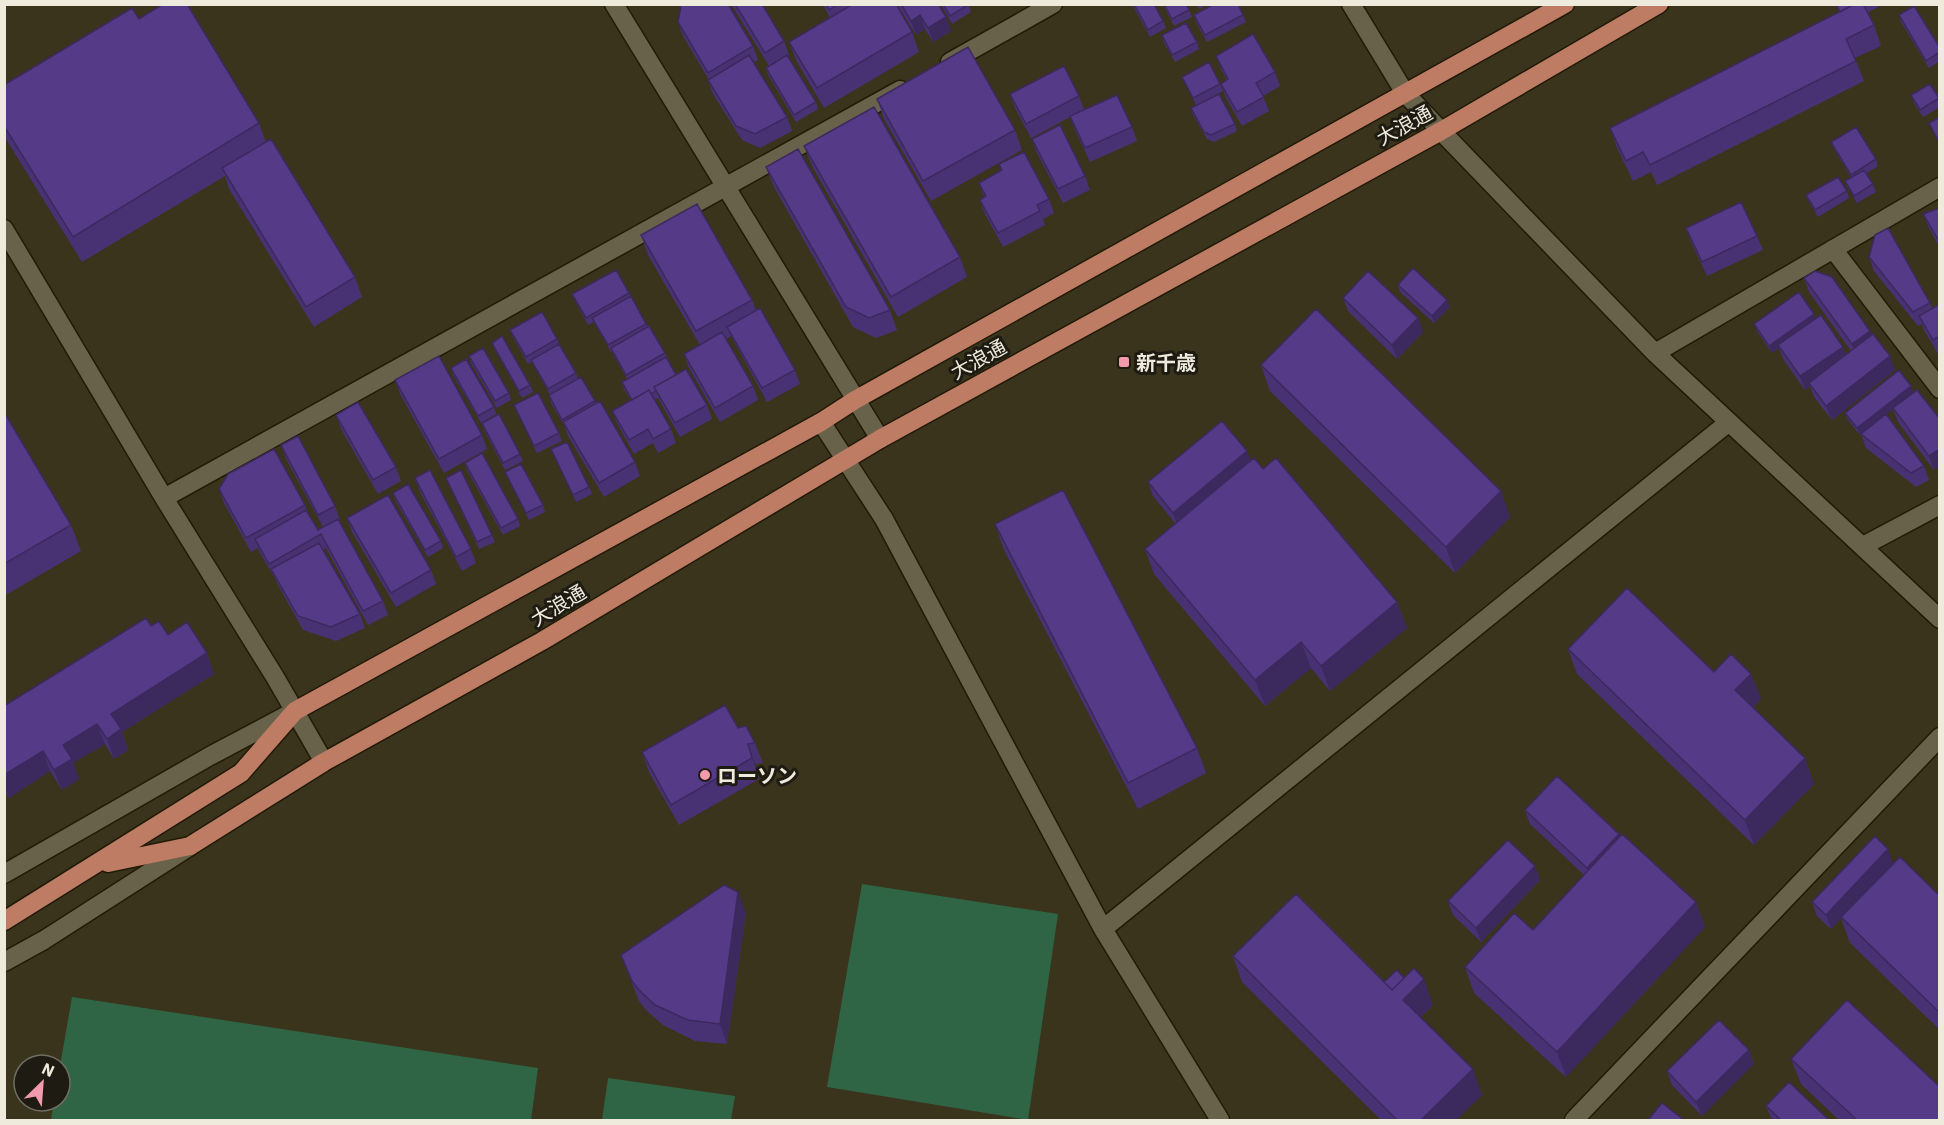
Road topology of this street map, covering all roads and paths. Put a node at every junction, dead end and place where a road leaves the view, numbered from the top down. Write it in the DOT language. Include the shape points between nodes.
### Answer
graph roads {
  1 [pos="1053,4"];
  2 [pos="1351,4"];
  3 [pos="1565,4"];
  4 [pos="1659,4"];
  5 [pos="616,5"];
  6 [pos="1404,93"];
  7 [pos="1441,130"];
  8 [pos="725,187"];
  9 [pos="1940,187"];
  10 [pos="4,229"];
  11 [pos="1833,249"];
  12 [pos="1655,353"];
  13 [pos="1940,389"];
  14 [pos="855,400"];
  15 [pos="821,422"];
  16 [pos="1729,422"];
  17 [pos="880,438"];
  18 [pos="845,459"];
  19 [pos="164,498"];
  20 [pos="1940,505"];
  21 [pos="1863,546"];
  22 [pos="1940,619"];
  23 [pos="295,711"];
  24 [pos="1940,737"];
  25 [pos="324,762"];
  26 [pos="190,846"];
  27 [pos="94,866"];
  28 [pos="4,874"];
  29 [pos="9,918"];
  30 [pos="1103,929"];
  31 [pos="4,962"];
  32 [pos="1220,1120"];
  33 [pos="1575,1120"];
  1 -- 8 [label="street"];
  2 -- 6 [label="street"];
  3 -- 6 [label="main road, 大浪通"];
  4 -- 7 [label="main road, 大浪通"];
  5 -- 8 [label="street"];
  6 -- 7 [label="street"];
  6 -- 14 [label="main road, 大浪通"];
  7 -- 12 [label="street"];
  7 -- 17 [label="main road, 大浪通"];
  8 -- 14 [label="street"];
  8 -- 19 [label="street"];
  9 -- 11 [label="street"];
  10 -- 19 [label="street"];
  11 -- 12 [label="street"];
  11 -- 13 [label="street"];
  12 -- 16 [label="street"];
  14 -- 15 [label="main road, 大浪通"];
  14 -- 17 [label="street"];
  15 -- 18 [label="street"];
  15 -- 23 [label="main road, 大浪通"];
  16 -- 21 [label="street"];
  16 -- 30 [label="street"];
  17 -- 18 [label="main road, 大浪通"];
  18 -- 25 [label="main road, 大浪通" via="542,641"];
  18 -- 30 [label="street" via="884,519"];
  19 -- 23 [label="street"];
  20 -- 21 [label="street"];
  21 -- 22 [label="street"];
  23 -- 25 [label="street"];
  23 -- 27 [label="main road" via="241,773"];
  23 -- 28 [label="street"];
  24 -- 33 [label="street"];
  25 -- 26 [label="main road, 大浪通"];
  26 -- 27 [label="main road"];
  26 -- 31 [label="street"];
  27 -- 29 [label="main road"];
  30 -- 32 [label="street"];
}
